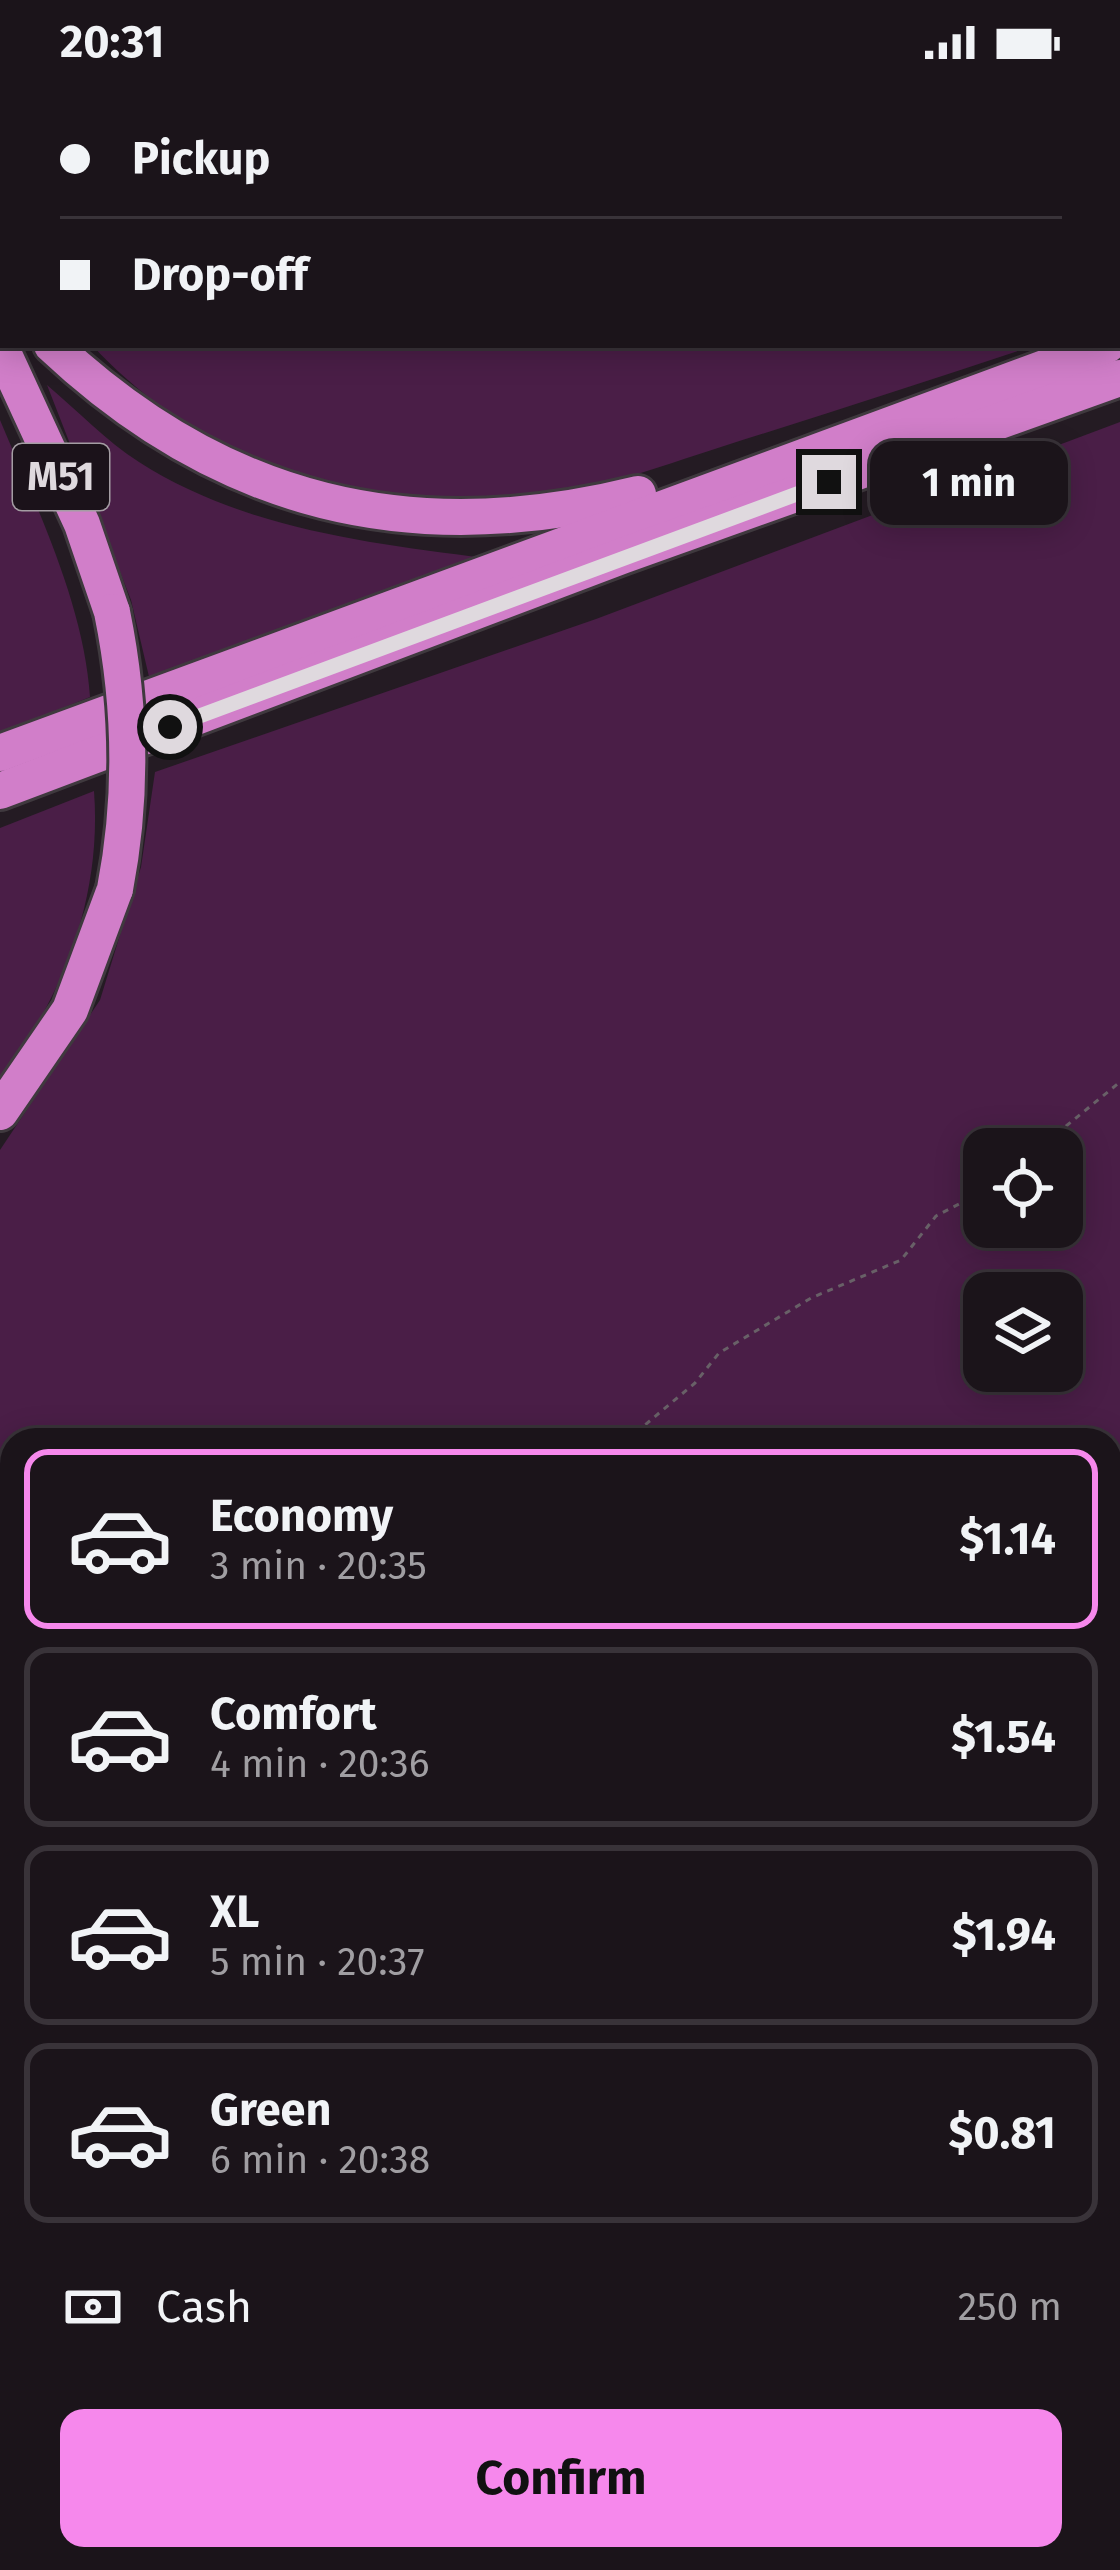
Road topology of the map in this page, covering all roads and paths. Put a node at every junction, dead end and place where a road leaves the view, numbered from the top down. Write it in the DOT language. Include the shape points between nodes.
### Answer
graph roads {
  1 [pos="1,348"];
  2 [pos="56,348"];
  3 [pos="1099,348"];
  4 [pos="1120,378"];
  5 [pos="867,430"];
  6 [pos="0,753"];
  7 [pos="0,791"];
  8 [pos="1120,1082"];
  9 [pos="0,1112"];
  10 [pos="1064,1128"];
  11 [pos="963,1202"];
  12 [pos="641,1428"];
  1 -- 9 [label="highway, M51, bridge" via="82,524 112,612 129,749 115,889 70,1010"];
  2 -- 5 [label="highway" via="151,426 252,482 400,514 540,514"];
  3 -- 5 [label="highway"];
  4 -- 7 [label="highway"];
  5 -- 6 [label="highway"];
  8 -- 10 [label="path"];
  11 -- 12 [label="path" via="936,1216 901,1260 811,1298 719,1353"];
}
